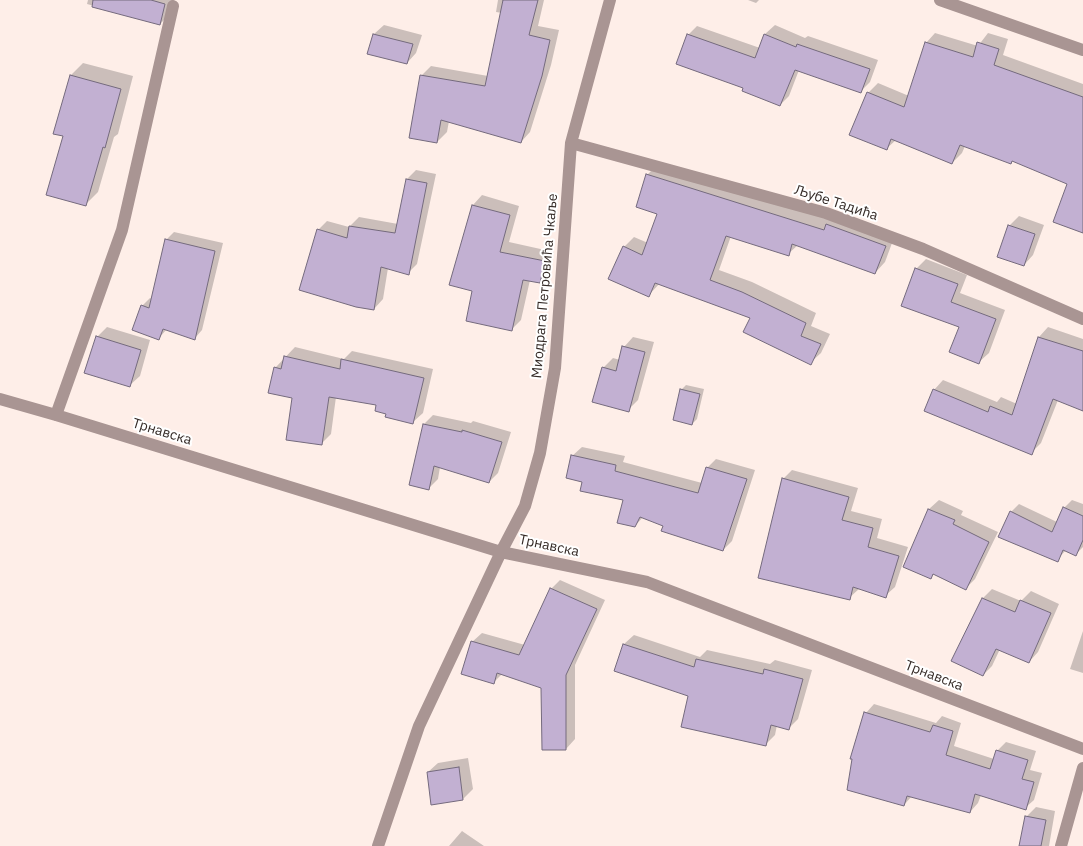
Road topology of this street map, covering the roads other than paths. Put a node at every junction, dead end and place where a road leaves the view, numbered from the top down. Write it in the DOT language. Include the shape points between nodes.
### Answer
graph roads {
  1 [pos="610,0"];
  2 [pos="940,0"];
  3 [pos="173,6"];
  4 [pos="1083,50"];
  5 [pos="571,143"];
  6 [pos="1083,319"];
  7 [pos="0,399"];
  8 [pos="56,415"];
  9 [pos="501,552"];
  10 [pos="1083,749"];
  11 [pos="1083,768"];
  12 [pos="378,846"];
  13 [pos="1061,846"];
  1 -- 5 [label="street, Миодрага Петровића Чкаље"];
  2 -- 4 [label="street"];
  3 -- 8 [label="street" via="122,230"];
  5 -- 6 [label="street, Љубе Тадића" via="826,213 923,249"];
  5 -- 9 [label="street, Миодрага Петровића Чкаље" via="556,368 540,453 525,506"];
  7 -- 8 [label="street, Трнавска"];
  8 -- 9 [label="street, Трнавска"];
  9 -- 10 [label="street, Трнавска" via="646,582"];
  9 -- 12 [label="street, Миодрага Петровића Чкаље" via="419,726"];
  11 -- 13 [label="street"];
}
